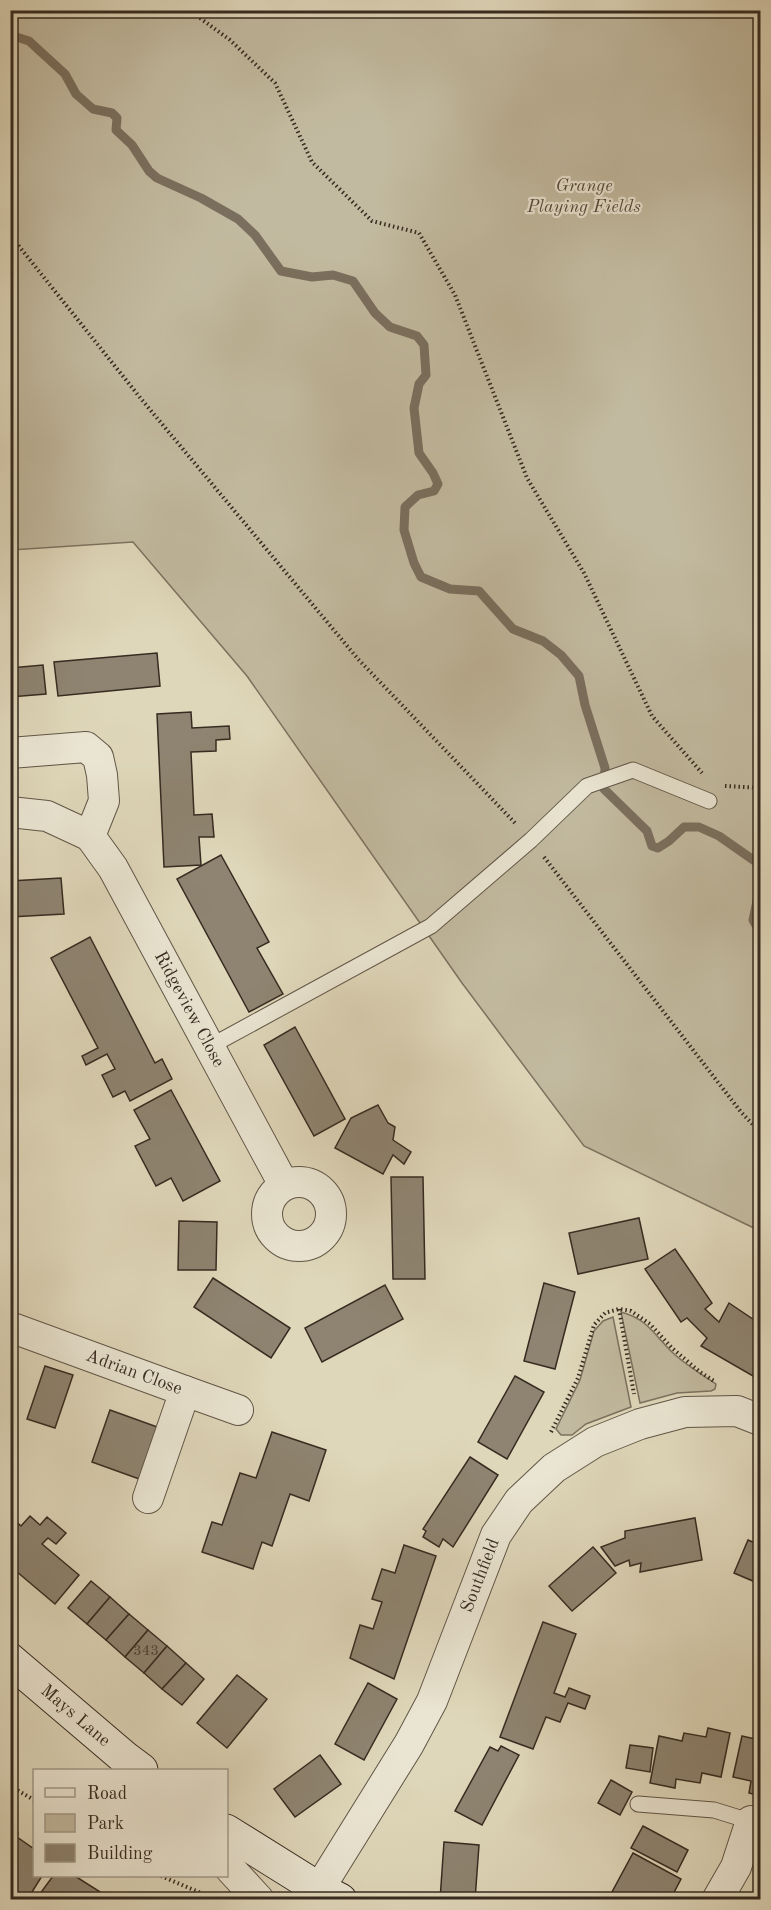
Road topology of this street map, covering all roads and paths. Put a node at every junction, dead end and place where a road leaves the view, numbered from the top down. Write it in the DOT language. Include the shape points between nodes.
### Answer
graph roads {
  1 [pos="189,10"];
  2 [pos="10,235"];
  3 [pos="10,753"];
  4 [pos="705,776"];
  5 [pos="725,786"];
  6 [pos="760,788"];
  7 [pos="709,801"];
  8 [pos="10,812"];
  9 [pos="90,836"];
  10 [pos="531,840"];
  11 [pos="209,1047"];
  12 [pos="760,1132"];
  13 [pos="284,1185"];
  14 [pos="619,1309"];
  15 [pos="10,1327"];
  16 [pos="185,1391"];
  17 [pos="238,1410"];
  18 [pos="749,1415"];
  19 [pos="640,1424"];
  20 [pos="554,1468"];
  21 [pos="148,1498"];
  22 [pos="10,1660"];
  23 [pos="140,1769"];
  24 [pos="10,1786"];
  25 [pos="33,1799"];
  26 [pos="638,1804"];
  27 [pos="756,1823"];
  28 [pos="228,1832"];
  29 [pos="228,1866"];
  30 [pos="166,1877"];
  31 [pos="330,1894"];
  32 [pos="216,1899"];
  33 [pos="259,1899"];
  34 [pos="717,1899"];
  1 -- 4 [label="path" via="230,40 275,83 312,162 372,221 419,233 455,295 527,478 584,573 652,716"];
  2 -- 10 [label="path" via="358,659"];
  3 -- 9 [label="street" via="86,747 98,757 104,801"];
  5 -- 6 [label="path"];
  7 -- 10 [label="lane" via="633,770 586,786"];
  8 -- 9 [label="street, Ridgeview Close" via="47,816"];
  9 -- 11 [label="street, Ridgeview Close" via="113,868"];
  10 -- 11 [label="lane" via="431,926"];
  10 -- 12 [label="path"];
  11 -- 13 [label="street, Ridgeview Close"];
  14 -- 18 [label="path" via="631,1311 650,1324 700,1372 730,1391"];
  14 -- 19 [label="path"];
  14 -- 20 [label="path" via="605,1313 594,1325 578,1378 548,1438"];
  15 -- 16 [label="street, Adrian Close"];
  16 -- 17 [label="street"];
  16 -- 21 [label="street, Adrian Close"];
  18 -- 19 [label="street, Southfield" via="685,1412"];
  19 -- 20 [label="street, Southfield" via="596,1442"];
  20 -- 31 [label="street, Southfield" via="519,1501 495,1535 432,1701"];
  22 -- 23 [label="street, Mays Lane"];
  24 -- 25 [label="path"];
  26 -- 27 [label="lane" via="714,1810"];
  27 -- 34 [label="street"];
  28 -- 31 [label="street"];
  29 -- 33 [label="street"];
  30 -- 32 [label="path"];
}
